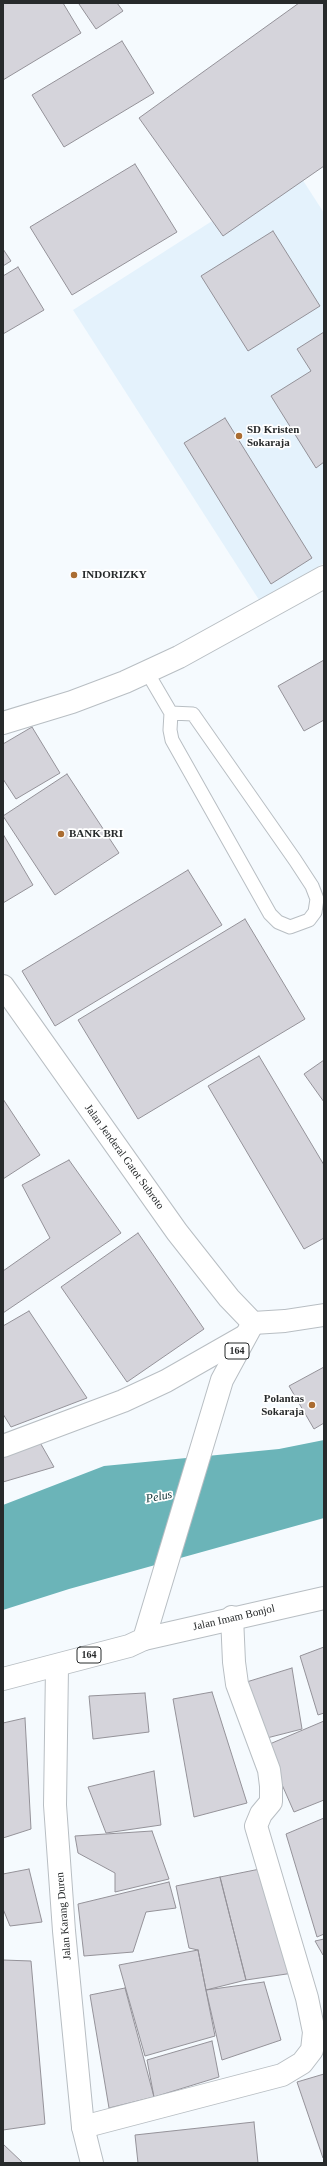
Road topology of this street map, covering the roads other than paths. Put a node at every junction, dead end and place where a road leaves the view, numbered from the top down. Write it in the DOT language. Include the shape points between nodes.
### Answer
graph roads {
  1 [pos="324,577"];
  2 [pos="147,672"];
  3 [pos="171,714"];
  4 [pos="3,723"];
  5 [pos="3,986"];
  6 [pos="324,1315"];
  7 [pos="249,1329"];
  8 [pos="3,1446"];
  9 [pos="324,1598"];
  10 [pos="232,1618"];
  11 [pos="144,1639"];
  12 [pos="57,1667"];
  13 [pos="3,1679"];
  14 [pos="83,2127"];
  15 [pos="92,2163"];
  1 -- 2 [label="main road"];
  2 -- 3 [label="lane"];
  2 -- 4 [label="main road" via="72,702"];
  3 -- 3 [label="lane" via="193,714 296,860 317,899 315,912 309,920 290,927 278,922 270,914 172,740"];
  5 -- 7 [label="main road, Jalan Jenderal Gatot Subroto"];
  6 -- 7 [label="main road"];
  7 -- 8 [label="main road" via="166,1381 123,1401"];
  7 -- 11 [label="main road, 164" via="222,1380"];
  9 -- 10 [label="main road, Jalan Imam Bonjol"];
  10 -- 11 [label="main road, Jalan Imam Bonjol"];
  10 -- 14 [label="main road" via="237,1684 269,1770 271,1786 271,1802 261,1814 256,1826 307,1998 314,2032 312,2050 302,2063 282,2075"];
  11 -- 12 [label="main road, 164" via="129,1646 86,1656"];
  12 -- 13 [label="main road, 164"];
  12 -- 14 [label="main road, Jalan Karang Duren" via="55,1805"];
  14 -- 15 [label="main road, Jalan Karang Duren"];
}
